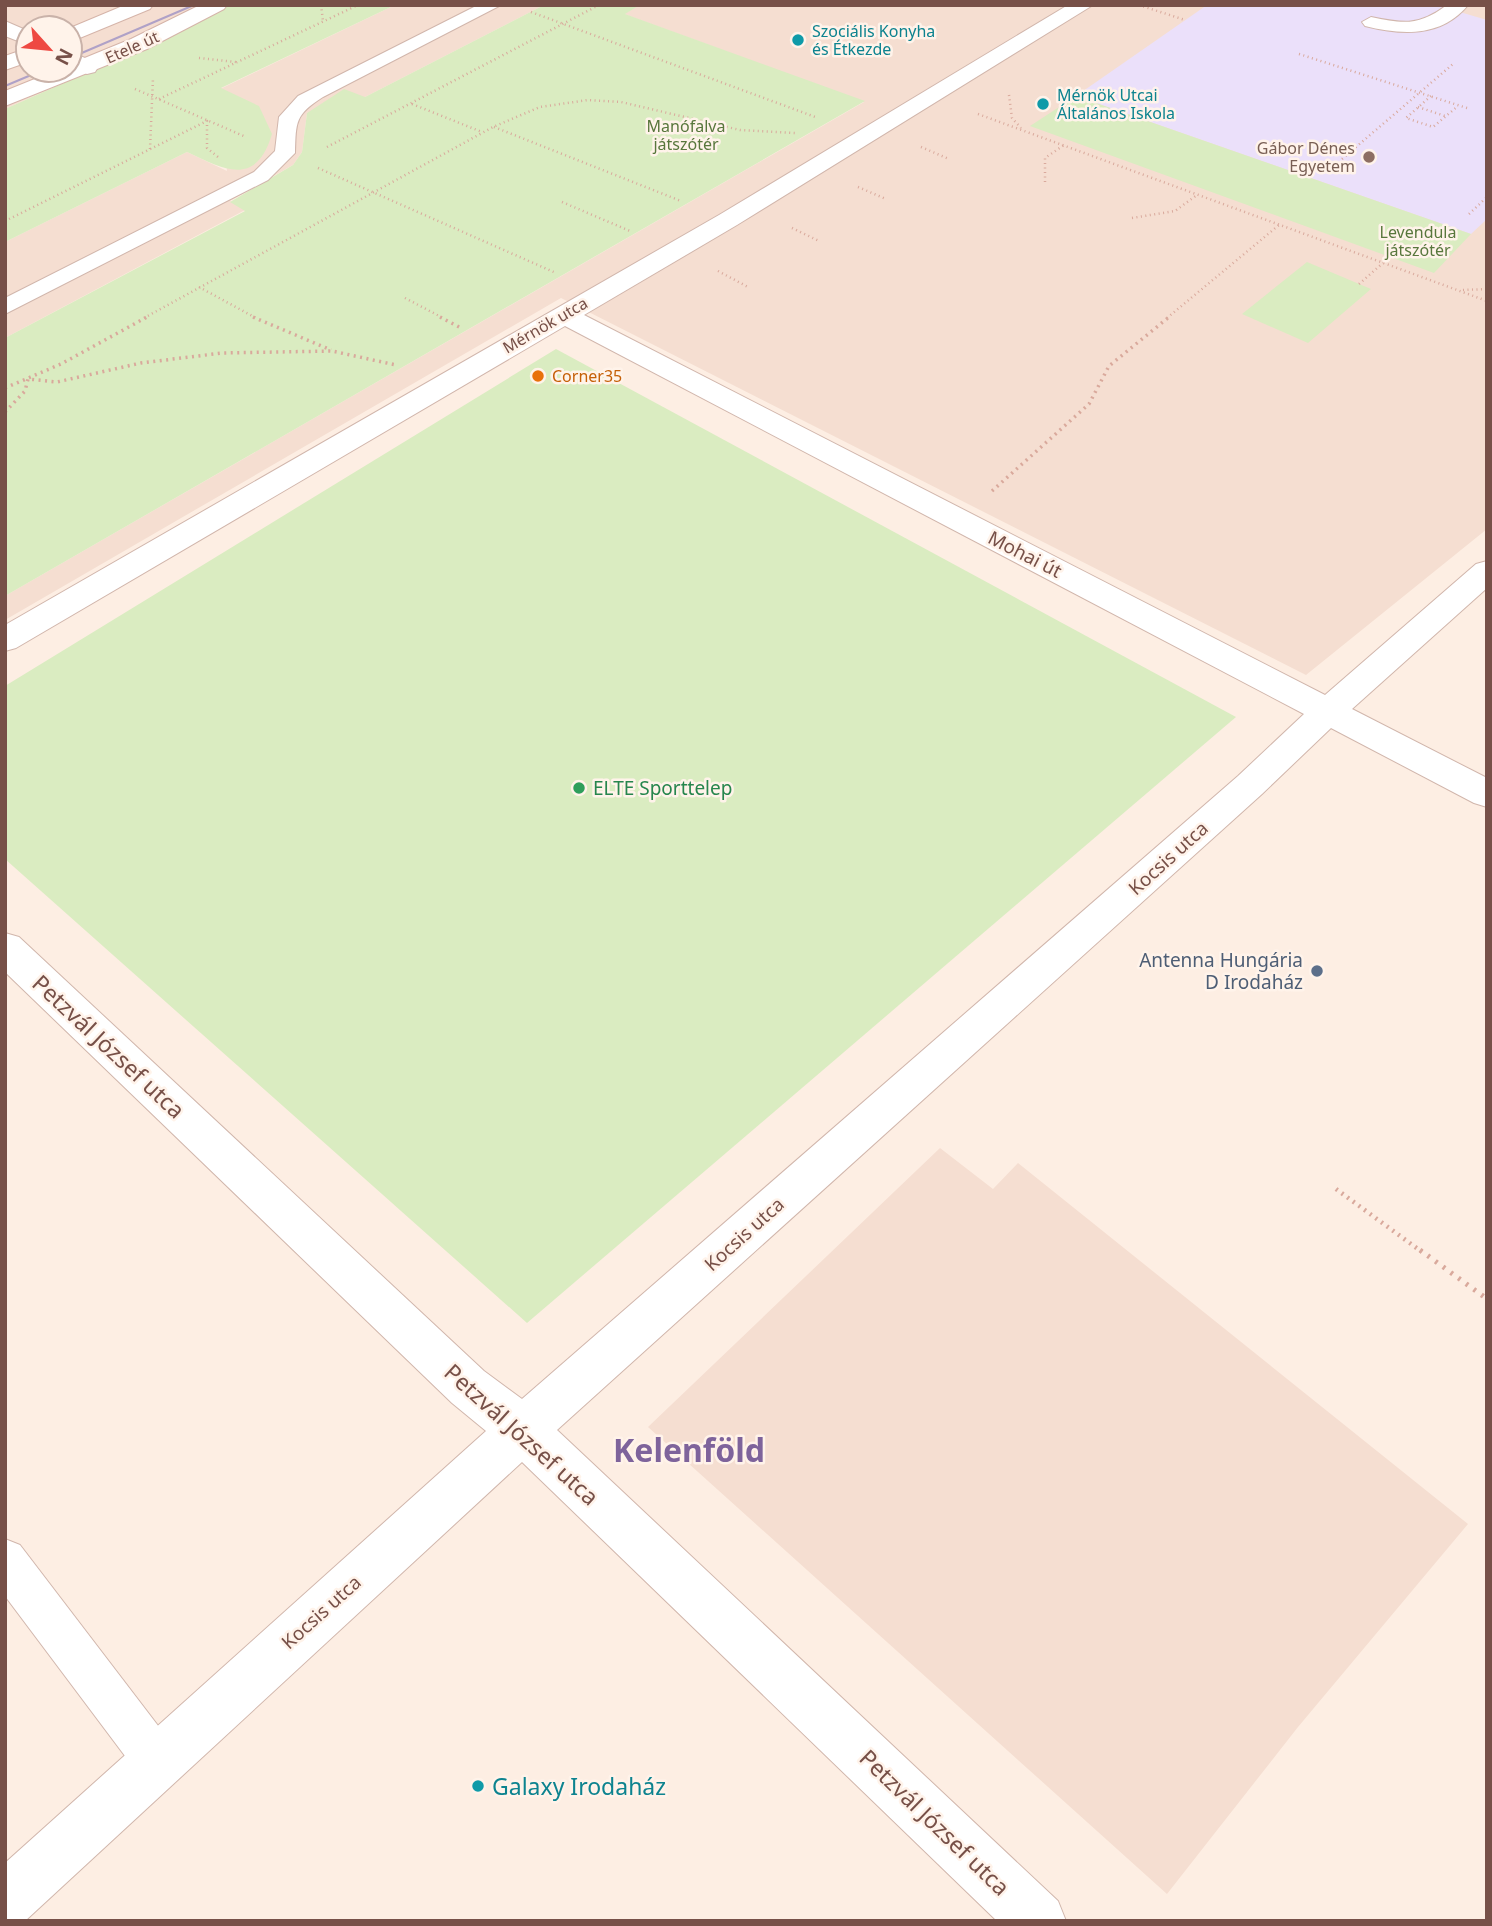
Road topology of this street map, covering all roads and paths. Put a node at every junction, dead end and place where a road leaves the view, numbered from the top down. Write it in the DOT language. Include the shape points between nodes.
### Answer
graph roads {
  1 [pos="143,5"];
  2 [pos="218,5"];
  3 [pos="321,5"];
  4 [pos="358,5"];
  5 [pos="492,5"];
  6 [pos="599,5"];
  7 [pos="1083,5"];
  8 [pos="1139,5"];
  9 [pos="1459,5"];
  10 [pos="527,10"];
  11 [pos="1185,20"];
  12 [pos="323,21"];
  13 [pos="1371,22"];
  14 [pos="564,24"];
  15 [pos="84,30"];
  16 [pos="1299,54"];
  17 [pos="84,61"];
  18 [pos="1453,64"];
  19 [pos="36,84"];
  20 [pos="129,86"];
  21 [pos="1010,88"];
  22 [pos="1419,93"];
  23 [pos="152,96"];
  24 [pos="1431,96"];
  25 [pos="5,99"];
  26 [pos="158,99"];
  27 [pos="411,104"];
  28 [pos="1458,105"];
  29 [pos="1418,107"];
  30 [pos="1470,109"];
  31 [pos="967,110"];
  32 [pos="1446,116"];
  33 [pos="819,119"];
  34 [pos="207,121"];
  35 [pos="493,127"];
  36 [pos="1024,130"];
  37 [pos="483,132"];
  38 [pos="799,134"];
  39 [pos="249,138"];
  40 [pos="1065,145"];
  41 [pos="207,148"];
  42 [pos="326,148"];
  43 [pos="150,149"];
  44 [pos="206,159"];
  45 [pos="1342,159"];
  46 [pos="326,171"];
  47 [pos="1045,182"];
  48 [pos="374,192"];
  49 [pos="1198,194"];
  50 [pos="1487,197"];
  51 [pos="562,202"];
  52 [pos="692,205"];
  53 [pos="1469,214"];
  54 [pos="1132,218"];
  55 [pos="5,221"];
  56 [pos="1280,225"];
  57 [pos="640,235"];
  58 [pos="1384,263"];
  59 [pos="566,278"];
  60 [pos="1359,284"];
  61 [pos="200,287"];
  62 [pos="1487,289"];
  63 [pos="1458,290"];
  64 [pos="405,298"];
  65 [pos="1487,301"];
  66 [pos="5,307"];
  67 [pos="563,315"];
  68 [pos="471,334"];
  69 [pos="332,351"];
  70 [pos="398,365"];
  71 [pos="28,379"];
  72 [pos="5,388"];
  73 [pos="5,412"];
  74 [pos="959,520"];
  75 [pos="1487,571"];
  76 [pos="5,640"];
  77 [pos="1328,711"];
  78 [pos="1487,794"];
  79 [pos="5,948"];
  80 [pos="1336,1189"];
  81 [pos="1487,1299"];
  82 [pos="522,1429"];
  83 [pos="5,1560"];
  84 [pos="156,1760"];
  85 [pos="5,1901"];
  86 [pos="1038,1921"];
  1 -- 15 [label="street, Etele út"];
  2 -- 17 [label="street, Etele út"];
  3 -- 12 [label="path"];
  4 -- 12 [label="path"];
  5 -- 66 [label="lane" via="293,107 286,119 285,153 261,176"];
  6 -- 14 [label="path"];
  7 -- 67 [label="street, Mérnök utca"];
  8 -- 11 [label="path"];
  9 -- 13 [label="lane" via="1429,26 1407,28"];
  10 -- 14 [label="path"];
  12 -- 26 [label="path"];
  14 -- 27 [label="path"];
  14 -- 33 [label="path"];
  16 -- 22 [label="path"];
  18 -- 22 [label="path"];
  19 -- 25 [label="street, Etele út"];
  20 -- 23 [label="path"];
  21 -- 36 [label="path" via="1012,118"];
  22 -- 24 [label="path"];
  22 -- 45 [label="path"];
  23 -- 26 [label="path"];
  23 -- 43 [label="path"];
  24 -- 28 [label="path"];
  24 -- 29 [label="path"];
  26 -- 34 [label="path"];
  27 -- 37 [label="path"];
  27 -- 42 [label="path"];
  28 -- 30 [label="path"];
  28 -- 32 [label="path"];
  29 -- 32 [label="path"];
  29 -- 32 [label="path" via="1406,118 1433,127"];
  31 -- 36 [label="path"];
  34 -- 39 [label="path"];
  34 -- 43 [label="path"];
  35 -- 37 [label="path"];
  35 -- 38 [label="path" via="540,107 588,100 621,102 740,130"];
  35 -- 52 [label="path"];
  36 -- 40 [label="path"];
  37 -- 48 [label="path"];
  40 -- 47 [label="path" via="1045,158"];
  40 -- 49 [label="path"];
  41 -- 44 [label="path"];
  43 -- 55 [label="path"];
  46 -- 48 [label="path"];
  48 -- 59 [label="path"];
  48 -- 61 [label="path"];
  49 -- 54 [label="path" via="1175,211"];
  49 -- 56 [label="path"];
  50 -- 53 [label="path"];
  51 -- 57 [label="path"];
  56 -- 58 [label="path"];
  56 -- 74 [label="path" via="1109,366 1089,404"];
  58 -- 60 [label="path"];
  58 -- 63 [label="path"];
  61 -- 69 [label="path" via="261,321"];
  61 -- 71 [label="path"];
  62 -- 63 [label="path"];
  63 -- 65 [label="path"];
  64 -- 68 [label="path"];
  67 -- 74 [label="street, Mohai út"];
  67 -- 76 [label="street, Mérnök utca"];
  69 -- 70 [label="path"];
  69 -- 71 [label="path" via="222,353 141,363 57,382"];
  71 -- 72 [label="path"];
  71 -- 73 [label="path" via="25,391"];
  74 -- 77 [label="street, Mohai út"];
  75 -- 77 [label="street, Kocsis utca"];
  77 -- 78 [label="street, Mohai út"];
  77 -- 82 [label="street, Kocsis utca"];
  79 -- 82 [label="street, Petzvál József utca" via="468,1387"];
  80 -- 81 [label="path"];
  82 -- 84 [label="street, Kocsis utca"];
  82 -- 86 [label="street, Petzvál József utca"];
  83 -- 84 [label="lane"];
  84 -- 85 [label="street, Kocsis utca"];
}
